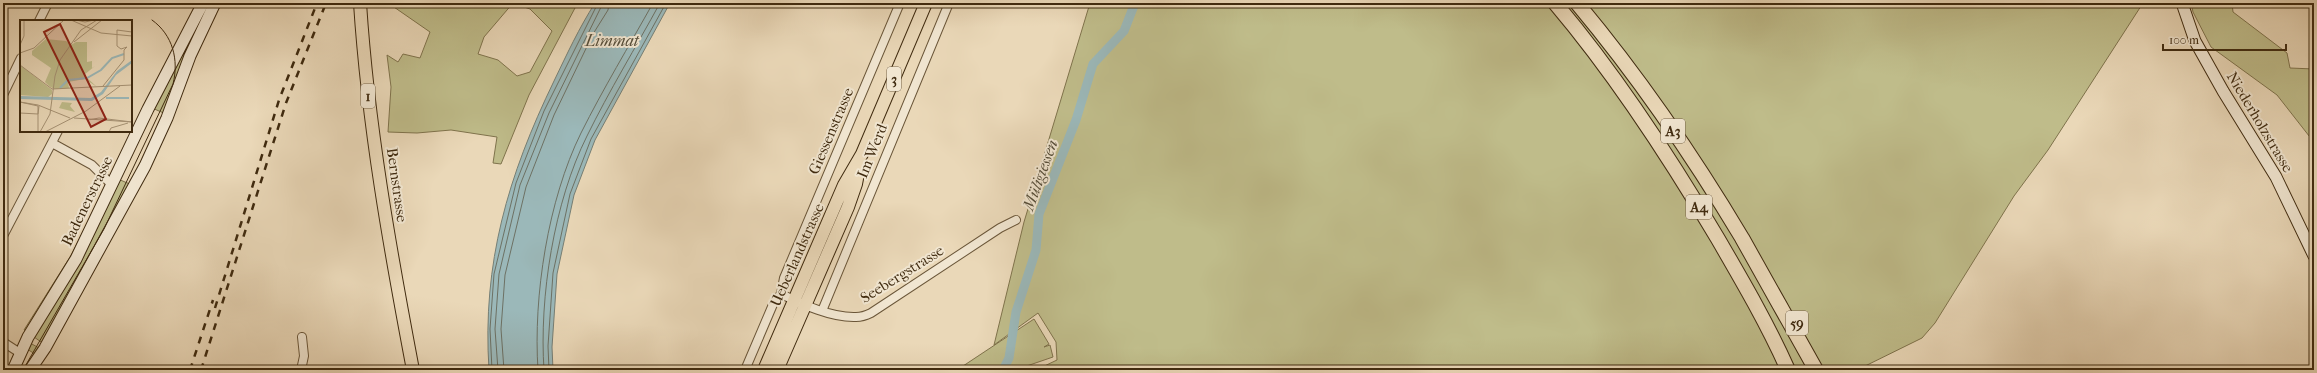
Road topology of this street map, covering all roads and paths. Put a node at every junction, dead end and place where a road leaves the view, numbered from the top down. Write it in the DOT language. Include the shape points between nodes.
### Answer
graph roads {
  1 [pos="48,3"];
  2 [pos="203,3"];
  3 [pos="215,3"];
  4 [pos="360,3"];
  5 [pos="900,3"];
  6 [pos="926,3"];
  7 [pos="949,3"];
  8 [pos="1555,3"];
  9 [pos="1577,3"];
  10 [pos="2182,3"];
  11 [pos="40,20"];
  12 [pos="1595,53"];
  13 [pos="20,60"];
  14 [pos="3,95"];
  15 [pos="57,132"];
  16 [pos="52,142"];
  17 [pos="112,185"];
  18 [pos="1016,220"];
  19 [pos="3,236"];
  20 [pos="2314,256"];
  21 [pos="1758,266"];
  22 [pos="781,294"];
  23 [pos="800,303"];
  24 [pos="822,311"];
  25 [pos="302,337"];
  26 [pos="3,342"];
  27 [pos="20,353"];
  28 [pos="32,366"];
  29 [pos="13,370"];
  30 [pos="301,370"];
  31 [pos="413,370"];
  32 [pos="745,370"];
  33 [pos="764,370"];
  34 [pos="777,370"];
  35 [pos="1788,370"];
  36 [pos="1796,370"];
  37 [pos="1816,370"];
  38 [pos="1824,370"];
  1 -- 11 [label="street"];
  2 -- 17 [label="main road, Badenerstrasse"];
  3 -- 28 [label="main road" via="190,56 167,118 145,166 45,348"];
  4 -- 31 [label="main road, Bernstrasse / 1" via="371,117"];
  5 -- 22 [label="street, Giessenstrasse" via="784,278"];
  6 -- 23 [label="main road, Ueberlandstrasse / 3" via="862,154 844,185"];
  7 -- 24 [label="street, Im Werd"];
  8 -- 12 [label="highway, A3"];
  9 -- 21 [label="highway, A3" via="1670,126"];
  10 -- 20 [label="main road, Niederholzstrasse" via="2195,41 2222,91 2276,177"];
  12 -- 35 [label="highway, A4" via="1668,158 1701,211 1734,267"];
  12 -- 36 [label="highway, A3" via="1610,64 1706,207 1750,282"];
  13 -- 14 [label="street"];
  15 -- 16 [label="street"];
  16 -- 17 [label="street" via="92,165"];
  16 -- 19 [label="street"];
  17 -- 27 [label="main road, Badenerstrasse" via="76,260"];
  18 -- 24 [label="street, Seebergstrasse" via="871,313 856,318"];
  21 -- 37 [label="highway"];
  21 -- 38 [label="highway, 59" via="1769,277"];
  22 -- 23 [label="street"];
  22 -- 32 [label="street, Giessenstrasse" via="774,302"];
  23 -- 24 [label="street, Seebergstrasse"];
  23 -- 33 [label="main road, Ueberlandstrasse / 3"];
  23 -- 34 [label="main road, Ueberlandstrasse / 3"];
  25 -- 30 [label="street" via="304,356"];
  26 -- 27 [label="street"];
  27 -- 28 [label="main road"];
  27 -- 29 [label="main road, Badenerstrasse"];
}
